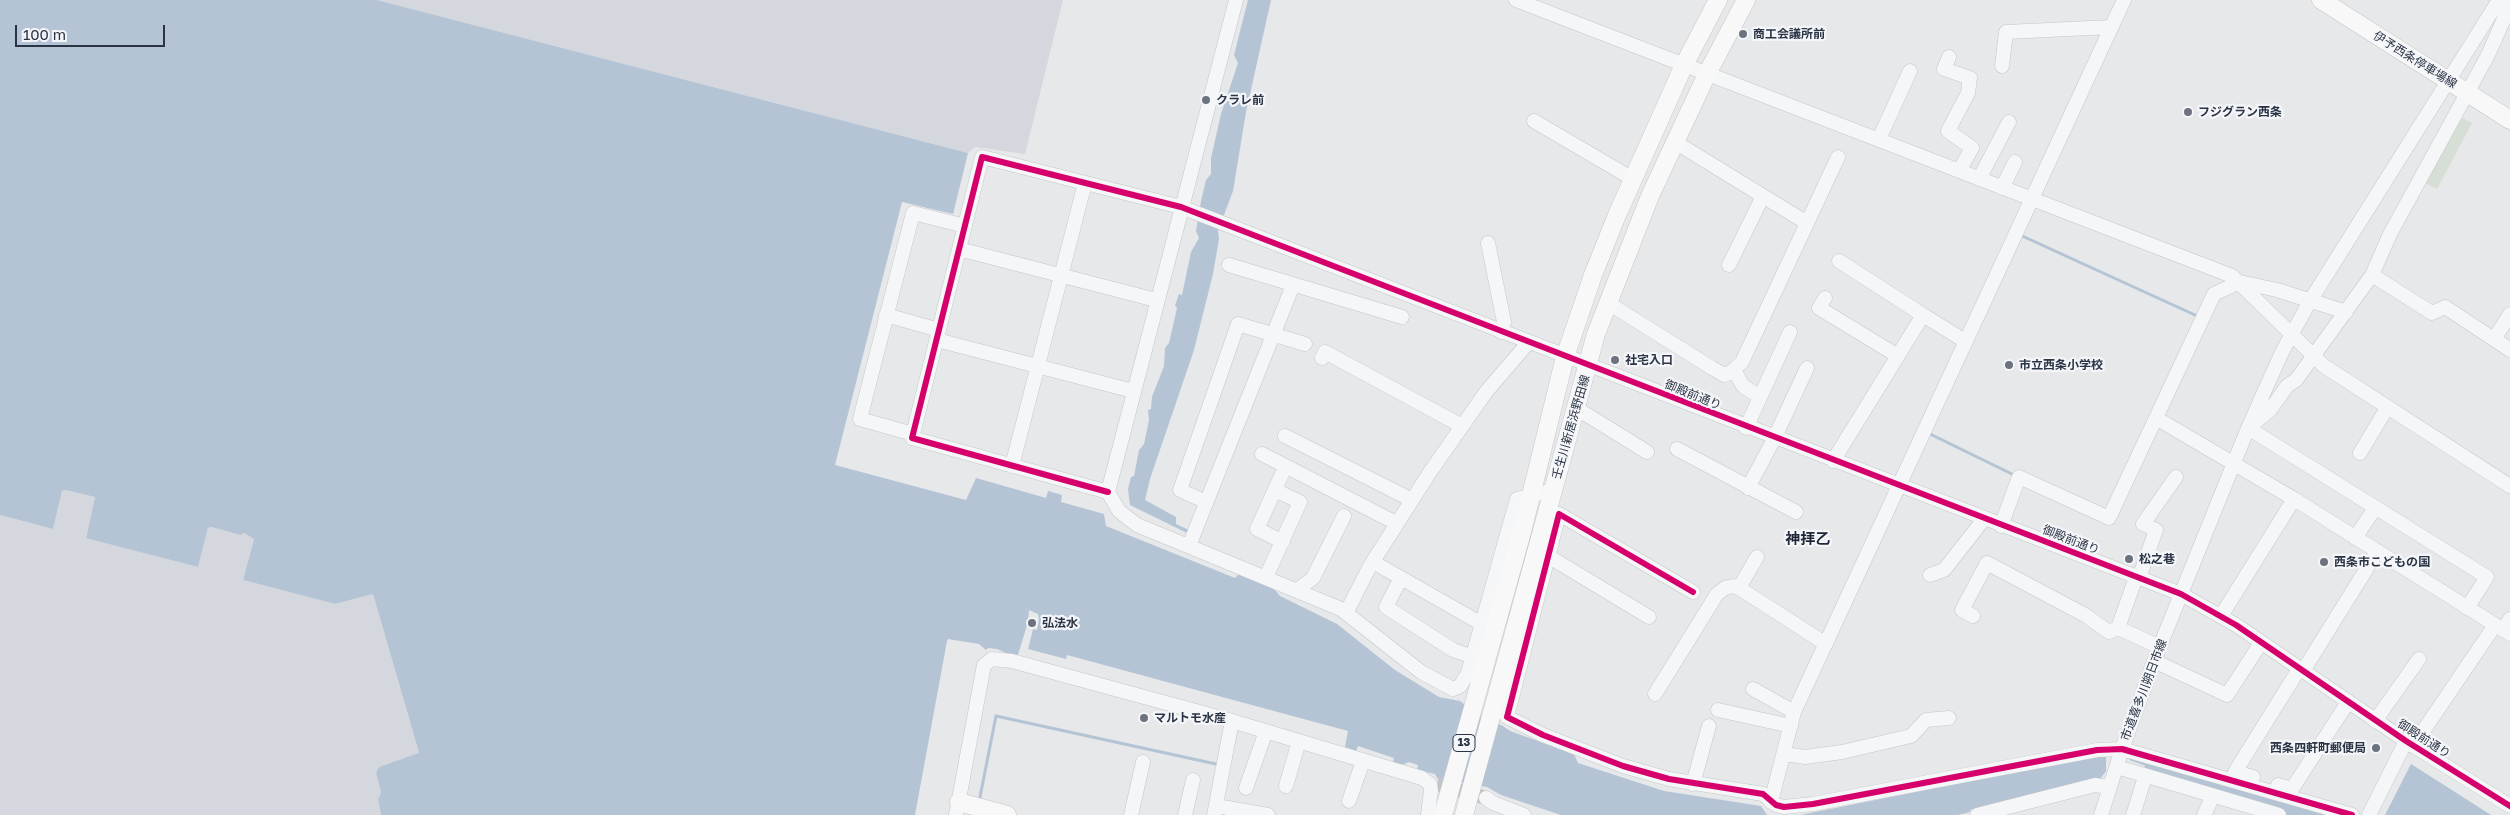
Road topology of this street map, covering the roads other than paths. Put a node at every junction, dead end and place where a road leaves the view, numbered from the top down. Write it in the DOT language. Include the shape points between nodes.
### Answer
graph roads {
  1 [pos="1236,0"];
  2 [pos="1516,0"];
  3 [pos="1718,0"];
  4 [pos="1746,0"];
  5 [pos="2124,0"];
  6 [pos="2321,0"];
  7 [pos="2499,0"];
  8 [pos="2510,5"];
  9 [pos="2112,27"];
  10 [pos="1949,57"];
  11 [pos="1684,65"];
  12 [pos="2002,66"];
  13 [pos="1910,72"];
  14 [pos="1707,74"];
  15 [pos="2448,81"];
  16 [pos="2468,93"];
  17 [pos="2510,120"];
  18 [pos="1534,121"];
  19 [pos="2009,122"];
  20 [pos="1879,139"];
  21 [pos="1675,142"];
  22 [pos="1838,157"];
  23 [pos="2015,162"];
  24 [pos="1959,171"];
  25 [pos="1979,179"];
  26 [pos="1633,180"];
  27 [pos="1086,183"];
  28 [pos="2002,188"];
  29 [pos="1763,196"];
  30 [pos="2031,199"];
  31 [pos="1186,209"];
  32 [pos="1807,223"];
  33 [pos="965,226"];
  34 [pos="1488,243"];
  35 [pos="959,249"];
  36 [pos="1839,261"];
  37 [pos="1229,265"];
  38 [pos="1729,265"];
  39 [pos="2372,275"];
  40 [pos="1061,276"];
  41 [pos="2240,282"];
  42 [pos="1294,285"];
  43 [pos="1396,291"];
  44 [pos="1825,298"];
  45 [pos="1156,300"];
  46 [pos="2310,301"];
  47 [pos="1608,303"];
  48 [pos="1388,312"];
  49 [pos="2346,312"];
  50 [pos="2510,314"];
  51 [pos="886,315"];
  52 [pos="1923,315"];
  53 [pos="1402,317"];
  54 [pos="1501,332"];
  55 [pos="1790,332"];
  56 [pos="1273,333"];
  57 [pos="2291,333"];
  58 [pos="938,335"];
  59 [pos="2494,340"];
  60 [pos="1965,341"];
  61 [pos="1528,342"];
  62 [pos="1305,344"];
  63 [pos="2510,350"];
  64 [pos="1898,356"];
  65 [pos="2314,356"];
  66 [pos="1565,357"];
  67 [pos="1322,358"];
  68 [pos="1588,365"];
  69 [pos="1038,366"];
  70 [pos="1807,368"];
  71 [pos="1734,370"];
  72 [pos="1133,391"];
  73 [pos="1760,397"];
  74 [pos="1576,408"];
  75 [pos="2387,408"];
  76 [pos="2156,418"];
  77 [pos="1462,426"];
  78 [pos="1746,428"];
  79 [pos="2248,428"];
  80 [pos="913,434"];
  81 [pos="1285,436"];
  82 [pos="1774,439"];
  83 [pos="1677,449"];
  84 [pos="1647,452"];
  85 [pos="2360,453"];
  86 [pos="1262,454"];
  87 [pos="1833,462"];
  88 [pos="2234,463"];
  89 [pos="1012,466"];
  90 [pos="1282,474"];
  91 [pos="2176,477"];
  92 [pos="2510,486"];
  93 [pos="1899,487"];
  94 [pos="1748,488"];
  95 [pos="1275,490"];
  96 [pos="1554,490"];
  97 [pos="1108,492"];
  98 [pos="1531,496"];
  99 [pos="2294,499"];
  100 [pos="1412,500"];
  101 [pos="1206,502"];
  102 [pos="2375,508"];
  103 [pos="1796,512"];
  104 [pos="1344,516"];
  105 [pos="1984,519"];
  106 [pos="1396,523"];
  107 [pos="2001,526"];
  108 [pos="1522,532"];
  109 [pos="1546,538"];
  110 [pos="2355,538"];
  111 [pos="1283,542"];
  112 [pos="1189,546"];
  113 [pos="2377,552"];
  114 [pos="1548,556"];
  115 [pos="1757,558"];
  116 [pos="1373,562"];
  117 [pos="1930,575"];
  118 [pos="1266,577"];
  119 [pos="1401,578"];
  120 [pos="2138,578"];
  121 [pos="1739,588"];
  122 [pos="1298,590"];
  123 [pos="1693,592"];
  124 [pos="2181,594"];
  125 [pos="2467,608"];
  126 [pos="1346,613"];
  127 [pos="1973,616"];
  128 [pos="2221,616"];
  129 [pos="1649,617"];
  130 [pos="1482,624"];
  131 [pos="2504,627"];
  132 [pos="2118,628"];
  133 [pos="2261,642"];
  134 [pos="1826,644"];
  135 [pos="2160,647"];
  136 [pos="1473,656"];
  137 [pos="2418,659"];
  138 [pos="2154,662"];
  139 [pos="2301,670"];
  140 [pos="1753,689"];
  141 [pos="1655,694"];
  142 [pos="2348,702"];
  143 [pos="1718,710"];
  144 [pos="1794,712"];
  145 [pos="1949,718"];
  146 [pos="1232,721"];
  147 [pos="2376,721"];
  148 [pos="1708,726"];
  149 [pos="1791,726"];
  150 [pos="1266,731"];
  151 [pos="1299,741"];
  152 [pos="2409,744"];
  153 [pos="2122,748"];
  154 [pos="1784,754"];
  155 [pos="1362,760"];
  156 [pos="1142,761"];
  157 [pos="2116,767"];
  158 [pos="2145,777"];
  159 [pos="1192,780"];
  160 [pos="1439,783"];
  161 [pos="1693,784"];
  162 [pos="1286,786"];
  163 [pos="2109,787"];
  164 [pos="1246,788"];
  165 [pos="1479,793"];
  166 [pos="2213,796"];
  167 [pos="1349,801"];
  168 [pos="1771,802"];
  169 [pos="2510,806"];
  170 [pos="958,808"];
  171 [pos="1215,810"];
  172 [pos="1999,812"];
  173 [pos="1007,815"];
  174 [pos="1131,815"];
  175 [pos="1185,815"];
  176 [pos="1268,815"];
  177 [pos="1428,815"];
  178 [pos="1443,815"];
  179 [pos="1464,815"];
  180 [pos="1524,815"];
  181 [pos="1976,815"];
  182 [pos="2101,815"];
  183 [pos="2132,815"];
  184 [pos="2204,815"];
  185 [pos="2279,815"];
  186 [pos="2352,815"];
  187 [pos="2369,815"];
  1 -- 31 [label="street"];
  2 -- 11 [label="street"];
  3 -- 11 [label="main road, 壬生川新居浜野田線 / 13"];
  4 -- 14 [label="main road, 壬生川新居浜野田線 / 13"];
  5 -- 9 [label="street"];
  6 -- 15 [label="main road, 伊予西条停車場線"];
  7 -- 8 [label="street"];
  7 -- 15 [label="street, 市道喜多川朔日市線"];
  8 -- 16 [label="street"];
  9 -- 12 [label="street" via="2006,32"];
  9 -- 30 [label="street"];
  10 -- 24 [label="street" via="1944,69 1970,78 1968,93 1948,131 1972,148"];
  11 -- 14 [label="street"];
  11 -- 26 [label="main road, 壬生川新居浜野田線 / 13"];
  13 -- 20 [label="street"];
  14 -- 20 [label="street"];
  14 -- 21 [label="main road, 壬生川新居浜野田線 / 13"];
  15 -- 16 [label="main road, 伊予西条停車場線"];
  15 -- 46 [label="street, 市道喜多川朔日市線"];
  16 -- 17 [label="main road, 伊予西条停車場線"];
  16 -- 39 [label="street" via="2390,234"];
  18 -- 26 [label="street"];
  19 -- 25 [label="street"];
  20 -- 24 [label="street"];
  21 -- 29 [label="street"];
  21 -- 47 [label="main road, 壬生川新居浜野田線 / 13"];
  22 -- 32 [label="street"];
  23 -- 28 [label="street"];
  24 -- 25 [label="street"];
  25 -- 28 [label="street"];
  26 -- 66 [label="main road, 壬生川新居浜野田線 / 13" via="1593,275"];
  27 -- 31 [label="street, 御殿前通り"];
  27 -- 33 [label="street, 御殿前通り" via="982,157"];
  27 -- 40 [label="street"];
  28 -- 30 [label="street"];
  29 -- 32 [label="street"];
  29 -- 38 [label="street"];
  30 -- 41 [label="street" via="2220,271"];
  30 -- 60 [label="street"];
  31 -- 43 [label="street, 御殿前通り"];
  31 -- 45 [label="street"];
  32 -- 71 [label="street" via="1742,362"];
  33 -- 35 [label="street"];
  33 -- 51 [label="street" via="913,213"];
  34 -- 54 [label="street" via="1504,322"];
  35 -- 40 [label="street"];
  35 -- 58 [label="street"];
  36 -- 52 [label="street"];
  37 -- 42 [label="street"];
  39 -- 49 [label="street"];
  39 -- 59 [label="street" via="2432,313 2445,307"];
  40 -- 45 [label="street"];
  40 -- 69 [label="street"];
  41 -- 46 [label="street"];
  41 -- 57 [label="street"];
  41 -- 76 [label="street" via="2214,294"];
  42 -- 48 [label="street"];
  42 -- 56 [label="street"];
  43 -- 48 [label="street"];
  43 -- 54 [label="street, 御殿前通り"];
  44 -- 64 [label="street" via="1819,308"];
  45 -- 72 [label="street"];
  46 -- 49 [label="street"];
  46 -- 57 [label="street, 市道喜多川朔日市線"];
  47 -- 68 [label="main road, 壬生川新居浜野田線 / 13"];
  47 -- 71 [label="street" via="1724,375"];
  48 -- 53 [label="street"];
  49 -- 65 [label="street"];
  50 -- 59 [label="street"];
  51 -- 58 [label="street"];
  51 -- 80 [label="street" via="860,419"];
  52 -- 60 [label="street"];
  52 -- 64 [label="street"];
  54 -- 61 [label="street, 御殿前通り"];
  55 -- 73 [label="street"];
  56 -- 62 [label="street"];
  56 -- 101 [label="street"];
  56 -- 101 [label="street" via="1238,324 1180,490"];
  57 -- 65 [label="street"];
  57 -- 79 [label="street, 市道喜多川朔日市線"];
  58 -- 69 [label="street"];
  58 -- 80 [label="street"];
  59 -- 63 [label="street"];
  60 -- 93 [label="street"];
  61 -- 66 [label="street, 御殿前通り"];
  61 -- 77 [label="street"];
  64 -- 87 [label="street"];
  65 -- 75 [label="street"];
  65 -- 79 [label="street" via="2270,410"];
  66 -- 68 [label="street, 御殿前通り"];
  66 -- 98 [label="main road, 壬生川新居浜野田線 / 13"];
  67 -- 77 [label="street" via="1325,352"];
  68 -- 74 [label="main road, 壬生川新居浜野田線 / 13"];
  68 -- 78 [label="street, 御殿前通り"];
  69 -- 72 [label="street"];
  69 -- 89 [label="street"];
  70 -- 82 [label="street"];
  71 -- 73 [label="street" via="1742,386"];
  72 -- 97 [label="street"];
  73 -- 78 [label="street"];
  74 -- 84 [label="street"];
  74 -- 96 [label="main road, 壬生川新居浜野田線 / 13"];
  75 -- 85 [label="street"];
  75 -- 92 [label="street"];
  76 -- 88 [label="street"];
  76 -- 107 [label="street" via="2109,518 2019,477"];
  77 -- 100 [label="street"];
  78 -- 82 [label="street, 御殿前通り"];
  79 -- 88 [label="street, 市道喜多川朔日市線"];
  79 -- 102 [label="street"];
  80 -- 89 [label="street" via="912,438"];
  81 -- 100 [label="street"];
  82 -- 87 [label="street, 御殿前通り"];
  82 -- 94 [label="street"];
  83 -- 94 [label="street"];
  86 -- 106 [label="street"];
  87 -- 93 [label="street, 御殿前通り"];
  88 -- 99 [label="street"];
  88 -- 124 [label="street, 市道喜多川朔日市線"];
  89 -- 97 [label="street"];
  90 -- 95 [label="street"];
  91 -- 120 [label="street" via="2143,524 2156,530"];
  93 -- 105 [label="street, 御殿前通り"];
  93 -- 134 [label="street"];
  94 -- 103 [label="street"];
  95 -- 111 [label="street" via="1300,502"];
  95 -- 111 [label="street" via="1257,529"];
  96 -- 98 [label="street"];
  96 -- 109 [label="main road, 壬生川新居浜野田線 / 13"];
  97 -- 112 [label="street" via="1126,518"];
  98 -- 108 [label="main road, 壬生川新居浜野田線 / 13"];
  98 -- 130 [label="street" via="1517,499"];
  99 -- 110 [label="street"];
  99 -- 128 [label="street"];
  100 -- 106 [label="street"];
  101 -- 112 [label="street"];
  102 -- 110 [label="street"];
  102 -- 125 [label="street" via="2486,577"];
  104 -- 122 [label="street" via="1313,578"];
  105 -- 107 [label="street, 御殿前通り"];
  105 -- 117 [label="street" via="1944,570"];
  106 -- 116 [label="street"];
  107 -- 120 [label="street, 御殿前通り"];
  108 -- 109 [label="street"];
  108 -- 160 [label="main road, 壬生川新居浜野田線 / 13" via="1475,703"];
  109 -- 114 [label="street"];
  109 -- 123 [label="street" via="1559,514"];
  109 -- 165 [label="main road, 壬生川新居浜野田線 / 13" via="1490,718"];
  110 -- 113 [label="street"];
  111 -- 118 [label="street"];
  112 -- 118 [label="street"];
  113 -- 125 [label="street"];
  113 -- 139 [label="street"];
  114 -- 129 [label="street"];
  114 -- 161 [label="street" via="1507,717 1543,735 1623,766"];
  115 -- 121 [label="street"];
  116 -- 119 [label="street"];
  116 -- 126 [label="street"];
  118 -- 122 [label="street"];
  119 -- 130 [label="street"];
  119 -- 136 [label="street" via="1386,607 1453,650"];
  120 -- 124 [label="street, 御殿前通り"];
  120 -- 132 [label="street"];
  121 -- 134 [label="street"];
  121 -- 141 [label="street" via="1733,586 1718,594"];
  122 -- 126 [label="street"];
  124 -- 128 [label="street, 御殿前通り"];
  124 -- 135 [label="street, 市道喜多川朔日市線"];
  125 -- 131 [label="street"];
  126 -- 136 [label="street" via="1421,672 1453,689 1465,681"];
  127 -- 132 [label="street" via="1962,610 1987,562 2109,632"];
  128 -- 133 [label="street, 御殿前通り"];
  130 -- 136 [label="street"];
  131 -- 152 [label="street"];
  132 -- 135 [label="street"];
  133 -- 138 [label="street" via="2227,695"];
  133 -- 139 [label="street, 御殿前通り"];
  134 -- 144 [label="street"];
  135 -- 138 [label="street, 市道喜多川朔日市線"];
  137 -- 147 [label="street"];
  138 -- 153 [label="street, 市道喜多川朔日市線"];
  139 -- 142 [label="street, 御殿前通り"];
  139 -- 142 [label="street" via="2236,772 2292,789"];
  140 -- 144 [label="street"];
  142 -- 147 [label="street, 御殿前通り"];
  143 -- 149 [label="street"];
  144 -- 149 [label="street"];
  145 -- 154 [label="street" via="1926,720 1911,736 1842,752 1805,757"];
  146 -- 150 [label="street"];
  146 -- 170 [label="street" via="1012,661 992,659 984,665"];
  146 -- 171 [label="street"];
  147 -- 152 [label="street, 御殿前通り"];
  148 -- 161 [label="street"];
  149 -- 154 [label="street"];
  150 -- 151 [label="street"];
  150 -- 164 [label="street"];
  151 -- 155 [label="street"];
  151 -- 162 [label="street"];
  152 -- 169 [label="street, 御殿前通り"];
  152 -- 187 [label="street"];
  153 -- 157 [label="street, 市道喜多川朔日市線"];
  153 -- 168 [label="street" via="1798,807 1784,807"];
  153 -- 186 [label="street"];
  154 -- 168 [label="street"];
  155 -- 160 [label="street"];
  155 -- 167 [label="street"];
  156 -- 174 [label="street"];
  157 -- 158 [label="street"];
  157 -- 163 [label="street, 市道喜多川朔日市線"];
  158 -- 166 [label="street"];
  158 -- 183 [label="street"];
  159 -- 175 [label="street"];
  160 -- 177 [label="street" via="1430,784 1432,795"];
  160 -- 178 [label="main road, 壬生川新居浜野田線 / 13"];
  161 -- 168 [label="street" via="1763,794"];
  163 -- 172 [label="street" via="2095,785"];
  163 -- 182 [label="street, 市道喜多川朔日市線"];
  165 -- 179 [label="main road, 壬生川新居浜野田線 / 13"];
  165 -- 180 [label="street" via="1493,803"];
  166 -- 184 [label="street"];
  166 -- 185 [label="street"];
  170 -- 173 [label="main road"];
  171 -- 176 [label="street"];
  172 -- 181 [label="street"];
}
